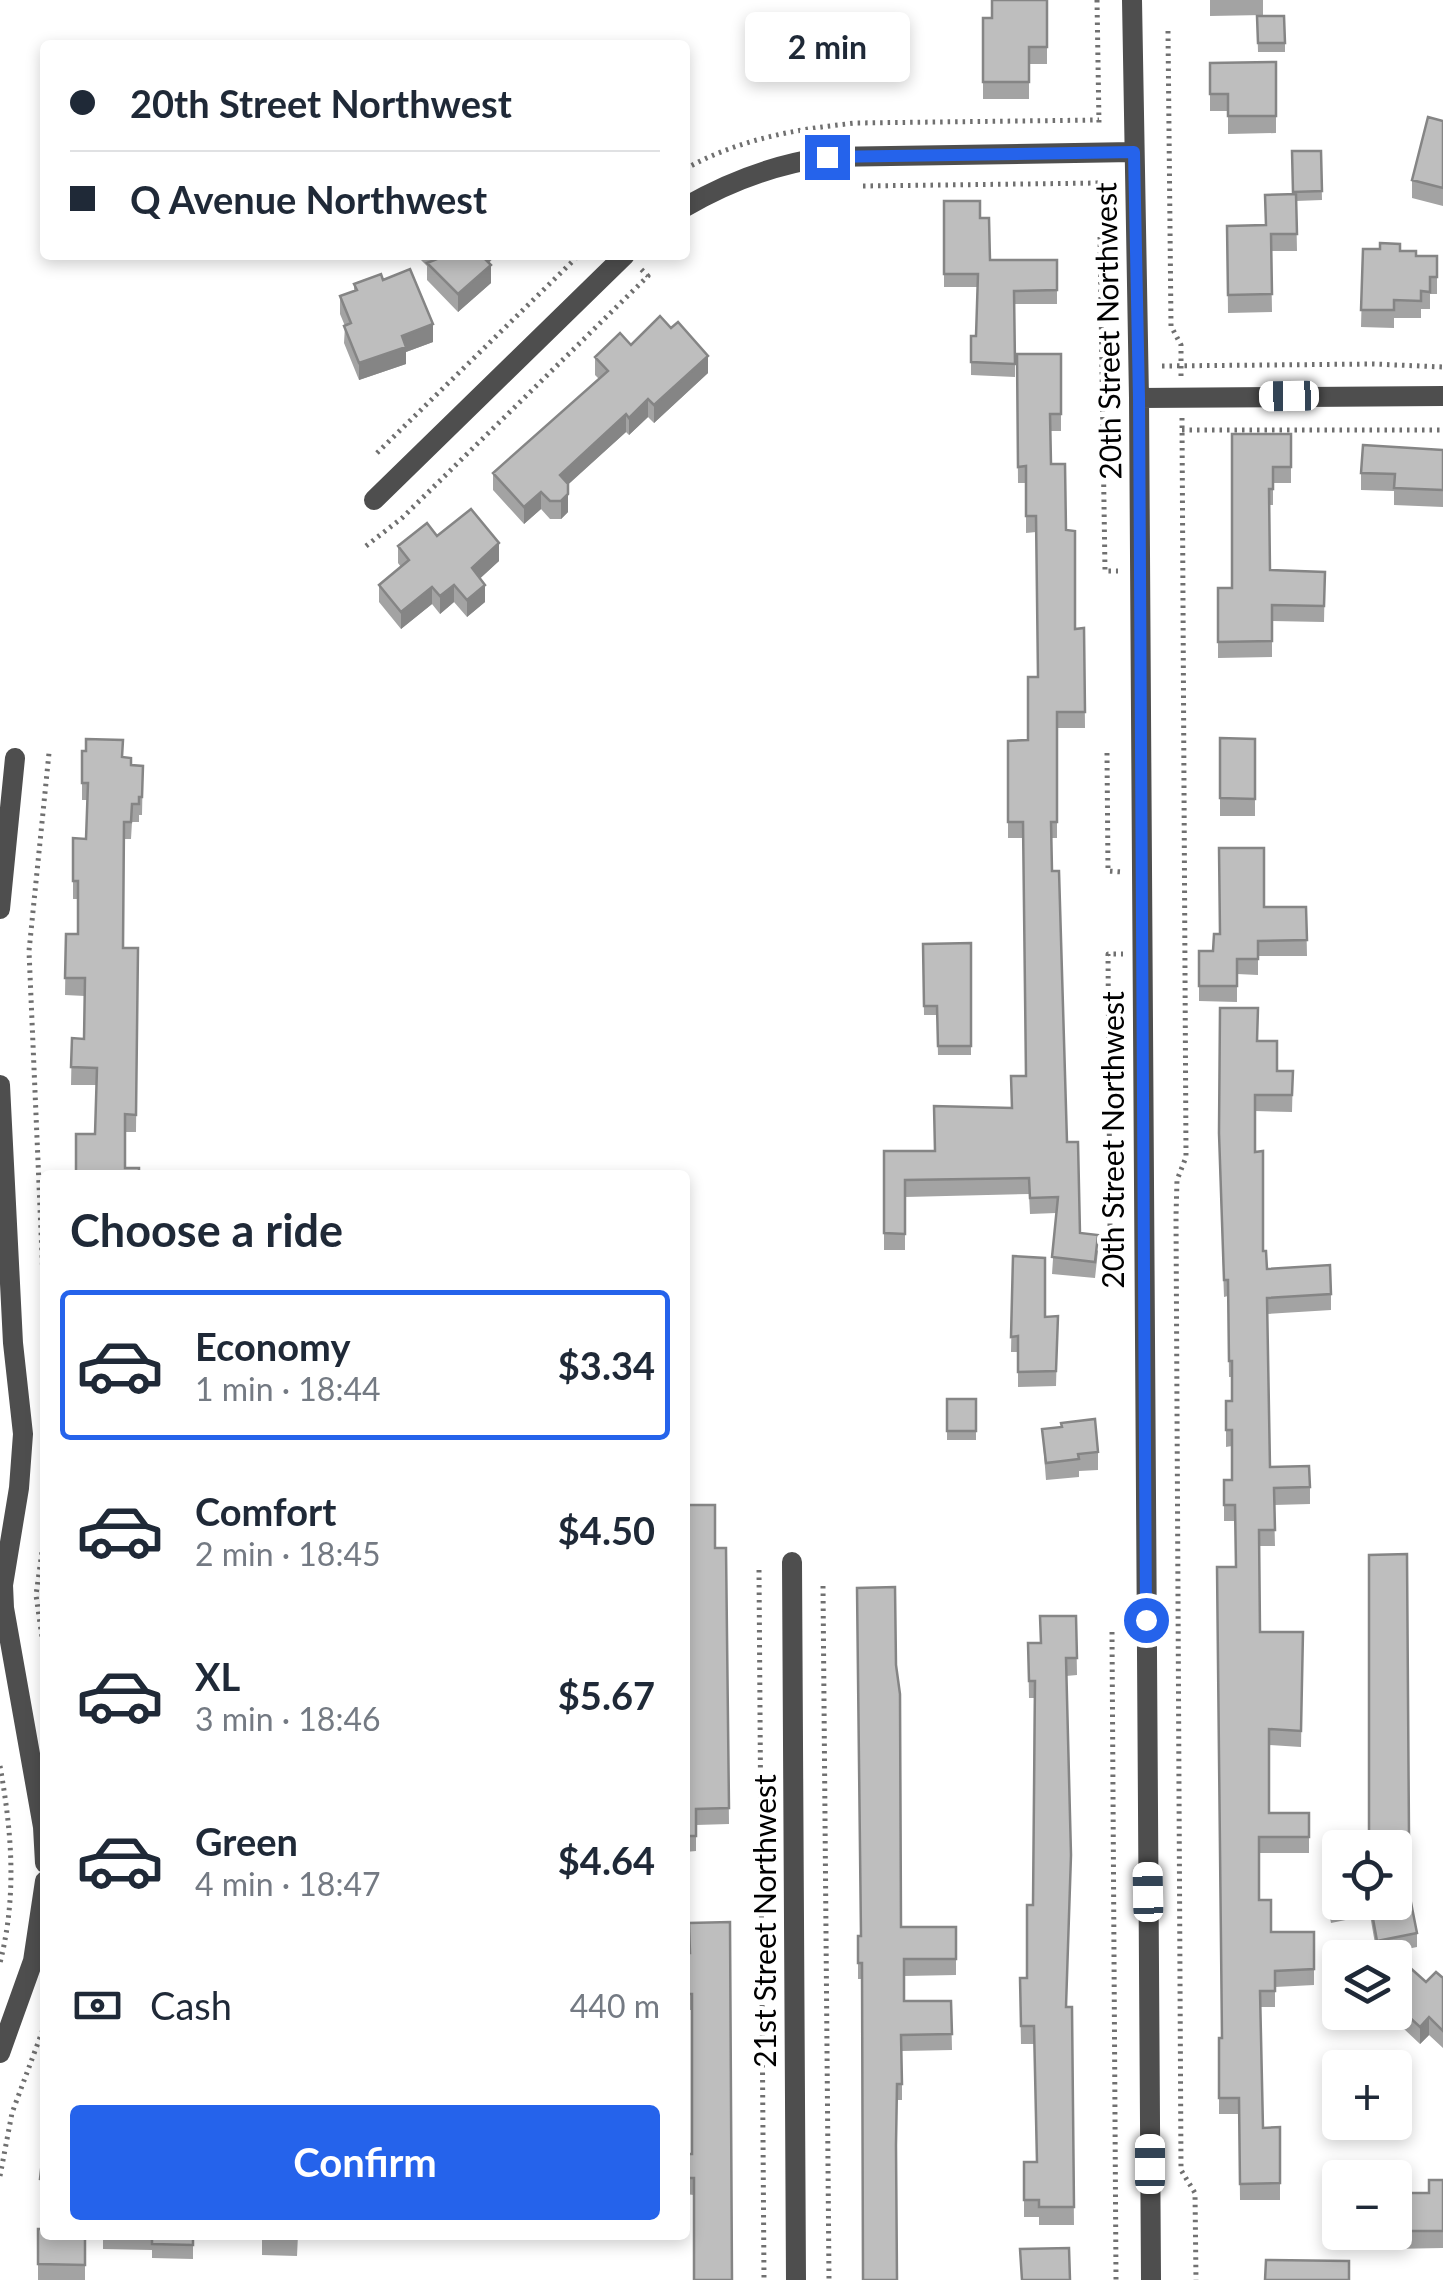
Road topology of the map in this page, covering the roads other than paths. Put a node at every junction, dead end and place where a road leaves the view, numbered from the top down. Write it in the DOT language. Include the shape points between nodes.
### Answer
graph roads {
  1 [pos="1132,0"];
  2 [pos="1134,152"];
  3 [pos="690,204"];
  4 [pos="631,260"];
  5 [pos="1443,396"];
  6 [pos="1139,398"];
  7 [pos="374,500"];
  8 [pos="15,758"];
  9 [pos="0,908"];
  10 [pos="0,1085"];
  11 [pos="792,1562"];
  12 [pos="40,1810"];
  13 [pos="40,1914"];
  14 [pos="0,2053"];
  15 [pos="796,2280"];
  16 [pos="1151,2280"];
  1 -- 2 [label="street, 20th Street Northwest"];
  2 -- 3 [label="street" via="827,157 758,172"];
  2 -- 6 [label="street, 20th Street Northwest"];
  4 -- 7 [label="street"];
  5 -- 6 [label="street"];
  6 -- 16 [label="street, 20th Street Northwest"];
  8 -- 9 [label="street"];
  10 -- 12 [label="street" via="23,1434 2,1585"];
  11 -- 15 [label="street, 21st Street Northwest"];
  13 -- 14 [label="street" via="33,1961"];
}
